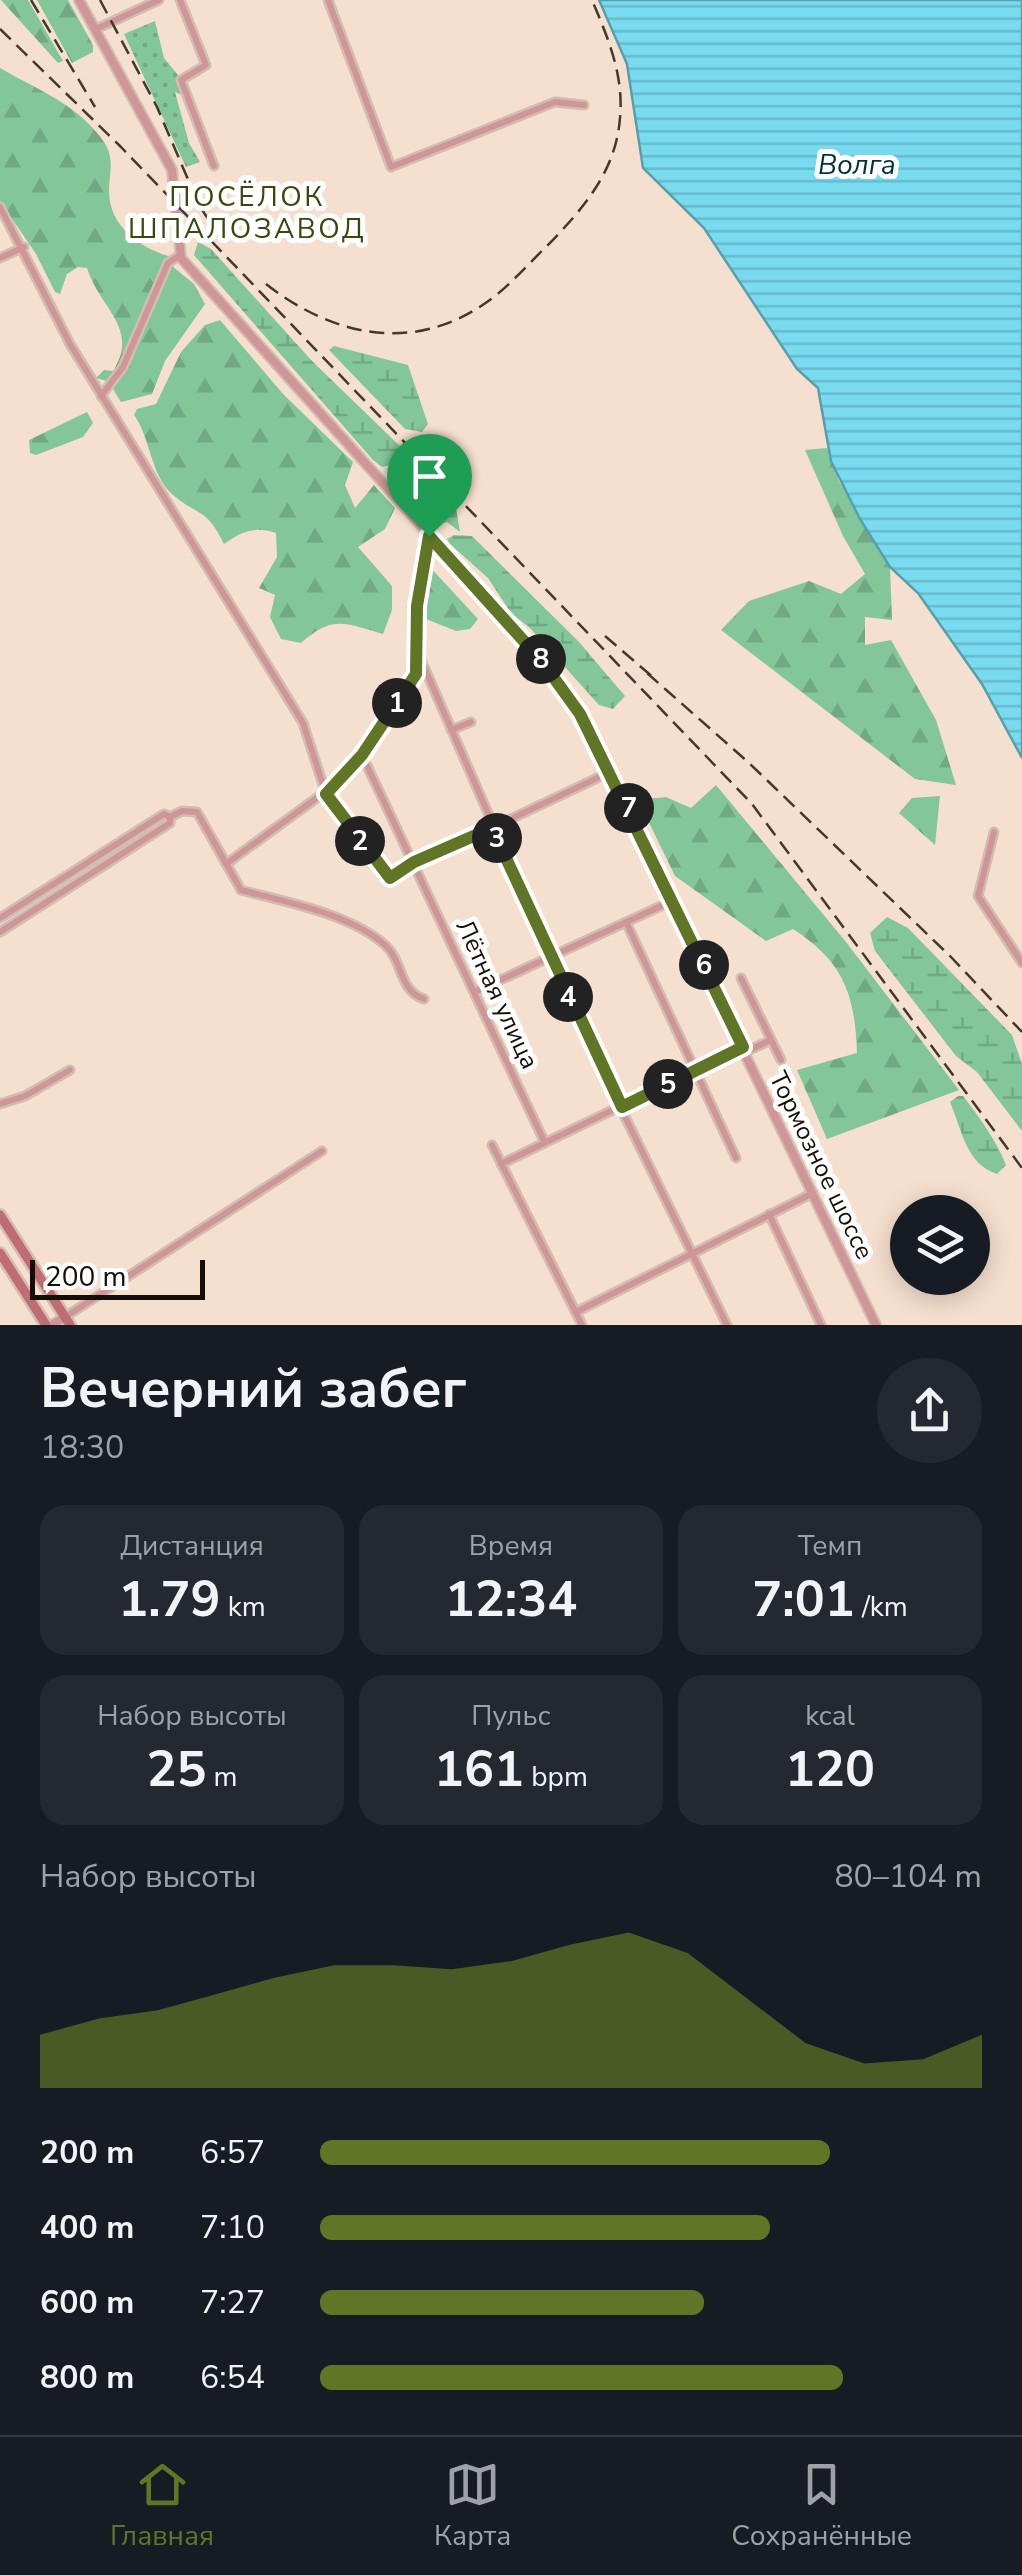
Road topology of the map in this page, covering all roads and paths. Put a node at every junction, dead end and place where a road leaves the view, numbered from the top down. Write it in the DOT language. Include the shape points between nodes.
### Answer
graph roads {
  1 [pos="79,0"];
  2 [pos="159,0"];
  3 [pos="180,0"];
  4 [pos="328,0"];
  5 [pos="96,29"];
  6 [pos="584,105"];
  7 [pos="214,166"];
  8 [pos="0,207"];
  9 [pos="24,247"];
  10 [pos="180,255"];
  11 [pos="0,258"];
  12 [pos="101,396"];
  13 [pos="429,536"];
  14 [pos="418,653"];
  15 [pos="471,722"];
  16 [pos="451,730"];
  17 [pos="362,755"];
  18 [pos="612,772"];
  19 [pos="326,794"];
  20 [pos="170,817"];
  21 [pos="492,828"];
  22 [pos="994,832"];
  23 [pos="414,862"];
  24 [pos="226,864"];
  25 [pos="672,901"];
  26 [pos="0,918"];
  27 [pos="626,922"];
  28 [pos="0,932"];
  29 [pos="551,957"];
  30 [pos="1022,963"];
  31 [pos="741,978"];
  32 [pos="474,992"];
  33 [pos="424,998"];
  34 [pos="771,1040"];
  35 [pos="744,1050"];
  36 [pos="780,1060"];
  37 [pos="70,1070"];
  38 [pos="696,1070"];
  39 [pos="0,1104"];
  40 [pos="622,1107"];
  41 [pos="545,1143"];
  42 [pos="492,1146"];
  43 [pos="322,1151"];
  44 [pos="736,1158"];
  45 [pos="501,1164"];
  46 [pos="813,1193"];
  47 [pos="769,1214"];
  48 [pos="0,1215"];
  49 [pos="0,1253"];
  50 [pos="691,1254"];
  51 [pos="576,1312"];
  52 [pos="68,1321"];
  53 [pos="49,1325"];
  54 [pos="582,1325"];
  55 [pos="727,1325"];
  56 [pos="821,1325"];
  57 [pos="876,1325"];
  1 -- 5 [label="street"];
  2 -- 5 [label="street"];
  3 -- 7 [label="street" via="206,65 181,80"];
  4 -- 6 [label="street" via="392,167 555,102"];
  5 -- 10 [label="street" via="172,170"];
  8 -- 9 [label="street"];
  9 -- 11 [label="street"];
  9 -- 12 [label="street"];
  10 -- 12 [label="street" via="168,263 123,367"];
  10 -- 13 [label="street, Тормозное шоссе"];
  12 -- 19 [label="street" via="303,722"];
  13 -- 14 [label="street" via="417,606"];
  13 -- 18 [label="street, Тормозное шоссе" via="554,676"];
  14 -- 16 [label="street"];
  14 -- 17 [label="street" via="413,681"];
  15 -- 16 [label="street"];
  16 -- 21 [label="street"];
  17 -- 19 [label="street"];
  17 -- 23 [label="street, Лётная улица"];
  18 -- 21 [label="street"];
  18 -- 25 [label="street, Тормозное шоссе"];
  19 -- 23 [label="street" via="388,877"];
  19 -- 24 [label="street"];
  20 -- 24 [label="street" via="198,812"];
  20 -- 26 [label="street" via="164,814"];
  20 -- 28 [label="street"];
  21 -- 23 [label="street"];
  21 -- 29 [label="street"];
  22 -- 30 [label="street" via="978,896"];
  23 -- 32 [label="street, Лётная улица"];
  24 -- 33 [label="street" via="241,890 318,910 384,944 409,992"];
  25 -- 27 [label="street"];
  25 -- 35 [label="street, Тормозное шоссе"];
  27 -- 29 [label="street"];
  27 -- 38 [label="street"];
  29 -- 32 [label="street"];
  29 -- 40 [label="street"];
  31 -- 34 [label="street"];
  32 -- 41 [label="street, Лётная улица"];
  34 -- 35 [label="street"];
  34 -- 36 [label="street"];
  35 -- 38 [label="street"];
  35 -- 46 [label="street, Тормозное шоссе"];
  37 -- 39 [label="street"];
  38 -- 40 [label="street"];
  38 -- 44 [label="street"];
  40 -- 41 [label="street"];
  40 -- 50 [label="street"];
  41 -- 45 [label="street"];
  42 -- 45 [label="street"];
  43 -- 52 [label="street"];
  45 -- 51 [label="street"];
  46 -- 47 [label="street"];
  46 -- 57 [label="street, Тормозное шоссе"];
  47 -- 50 [label="street"];
  47 -- 56 [label="street"];
  48 -- 52 [label="main road"];
  49 -- 53 [label="main road"];
  50 -- 51 [label="street"];
  50 -- 55 [label="street"];
  51 -- 54 [label="street"];
  52 -- 53 [label="street"];
}
